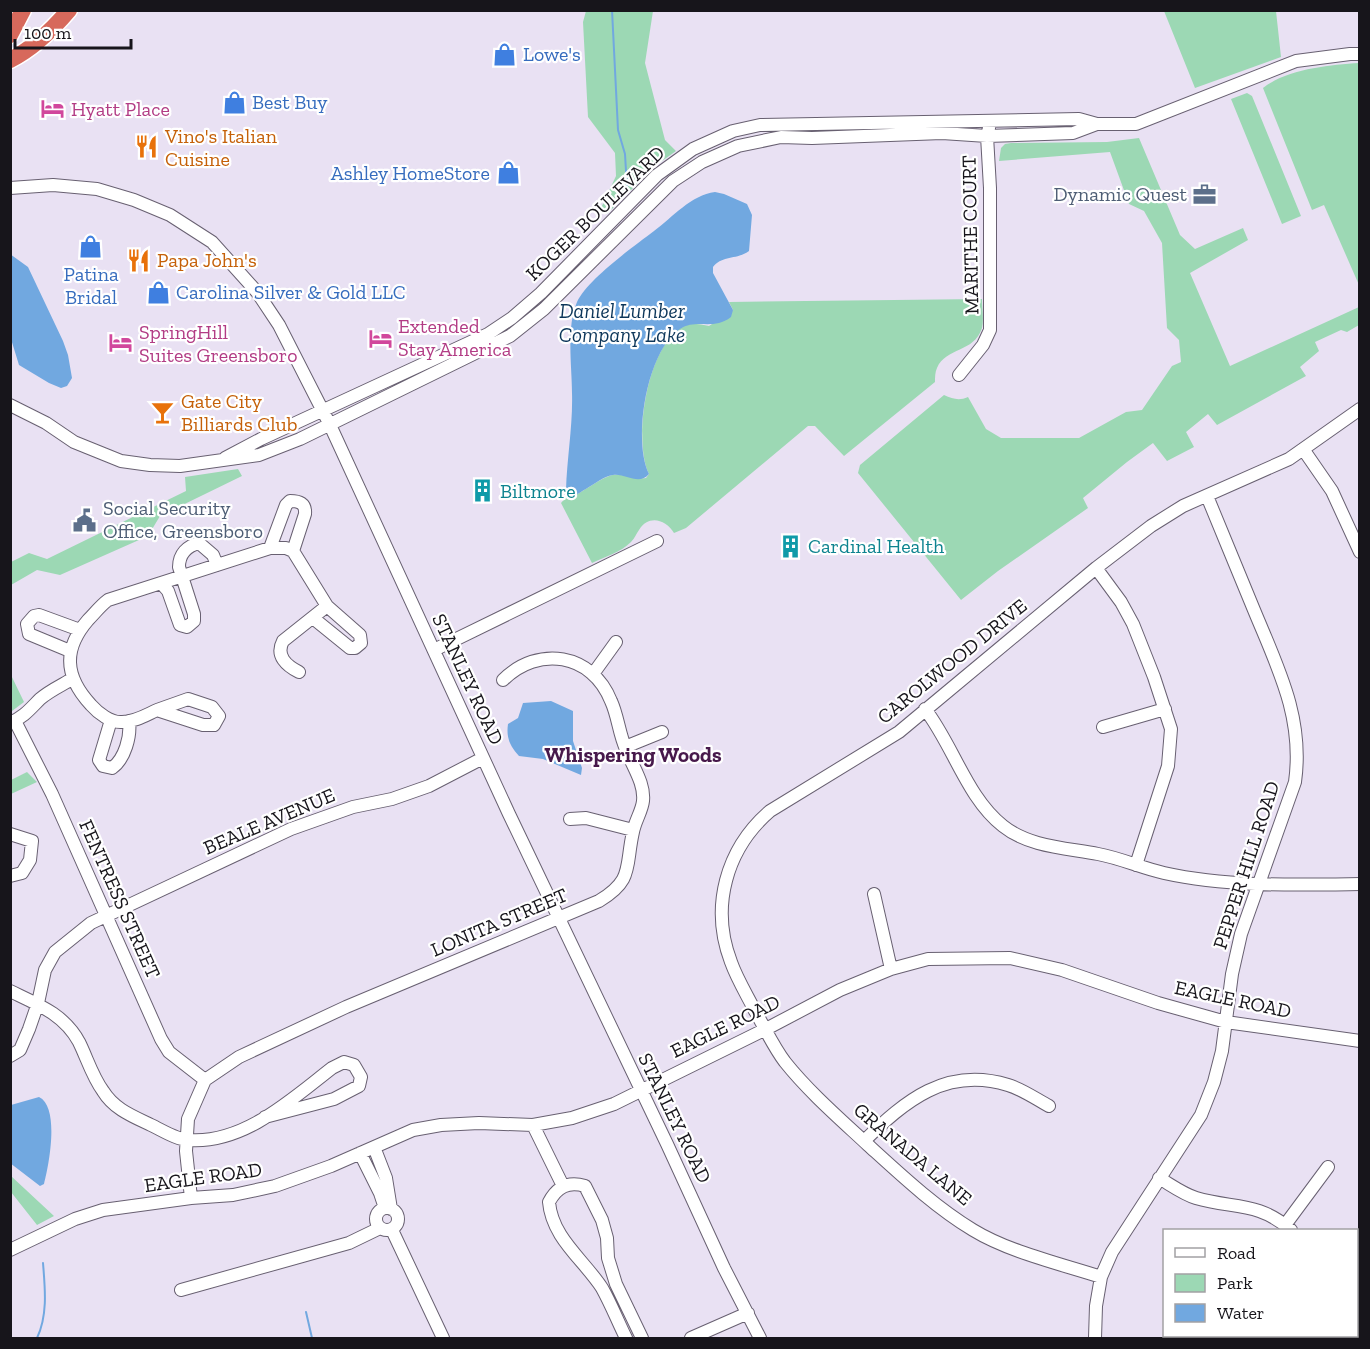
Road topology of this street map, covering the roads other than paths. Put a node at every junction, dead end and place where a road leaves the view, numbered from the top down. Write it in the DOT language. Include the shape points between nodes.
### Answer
graph roads {
  1 [pos="23,10"];
  2 [pos="69,10"];
  3 [pos="10,34"];
  4 [pos="1359,54"];
  5 [pos="10,60"];
  6 [pos="991,121"];
  7 [pos="1097,124"];
  8 [pos="987,136"];
  9 [pos="10,188"];
  10 [pos="959,375"];
  11 [pos="10,405"];
  12 [pos="1359,409"];
  13 [pos="322,410"];
  14 [pos="330,425"];
  15 [pos="1303,449"];
  16 [pos="225,458"];
  17 [pos="1207,496"];
  18 [pos="657,541"];
  19 [pos="270,548"];
  20 [pos="293,550"];
  21 [pos="1359,552"];
  22 [pos="216,565"];
  23 [pos="1096,568"];
  24 [pos="183,576"];
  25 [pos="161,583"];
  26 [pos="327,606"];
  27 [pos="313,618"];
  28 [pos="80,630"];
  29 [pos="616,642"];
  30 [pos="434,650"];
  31 [pos="70,651"];
  32 [pos="299,672"];
  33 [pos="593,674"];
  34 [pos="72,679"];
  35 [pos="503,680"];
  36 [pos="926,709"];
  37 [pos="1165,709"];
  38 [pos="157,710"];
  39 [pos="111,720"];
  40 [pos="13,722"];
  41 [pos="129,722"];
  42 [pos="1103,727"];
  43 [pos="662,732"];
  44 [pos="625,747"];
  45 [pos="483,758"];
  46 [pos="570,819"];
  47 [pos="633,830"];
  48 [pos="10,834"];
  49 [pos="1136,865"];
  50 [pos="10,876"];
  51 [pos="1258,883"];
  52 [pos="1359,884"];
  53 [pos="874,894"];
  54 [pos="106,915"];
  55 [pos="558,917"];
  56 [pos="891,969"];
  57 [pos="10,991"];
  58 [pos="38,1004"];
  59 [pos="1226,1022"];
  60 [pos="766,1029"];
  61 [pos="1359,1041"];
  62 [pos="10,1056"];
  63 [pos="205,1080"];
  64 [pos="641,1089"];
  65 [pos="1049,1106"];
  66 [pos="265,1117"];
  67 [pos="533,1125"];
  68 [pos="186,1141"];
  69 [pos="864,1141"];
  70 [pos="374,1147"];
  71 [pos="360,1154"];
  72 [pos="1328,1167"];
  73 [pos="1159,1178"];
  74 [pos="562,1186"];
  75 [pos="191,1198"];
  76 [pos="388,1209"];
  77 [pos="1288,1228"];
  78 [pos="386,1229"];
  79 [pos="10,1250"];
  80 [pos="608,1258"];
  81 [pos="587,1268"];
  82 [pos="1101,1277"];
  83 [pos="181,1290"];
  84 [pos="748,1313"];
  85 [pos="442,1338"];
  86 [pos="626,1338"];
  87 [pos="642,1338"];
  88 [pos="691,1338"];
  89 [pos="760,1338"];
  90 [pos="1095,1338"];
  1 -- 3 [label="highway"];
  2 -- 5 [label="highway" via="52,30"];
  4 -- 7 [label="street, KOGER BOULEVARD" via="1296,61 1136,124"];
  6 -- 7 [label="street, KOGER BOULEVARD" via="1079,119"];
  6 -- 8 [label="street, MARITHE COURT"];
  6 -- 13 [label="street, KOGER BOULEVARD" via="760,125 715,138 657,175 512,318 480,337"];
  7 -- 8 [label="street, KOGER BOULEVARD" via="1072,133"];
  8 -- 10 [label="street, MARITHE COURT" via="990,330"];
  8 -- 14 [label="street, KOGER BOULEVARD" via="942,133 781,137 721,153 673,181 552,301 510,336"];
  9 -- 13 [label="street, STANLEY ROAD" via="53,185 115,193 158,208 212,242 257,292 279,325"];
  11 -- 16 [label="street" via="74,442 121,461 180,466"];
  12 -- 15 [label="street, CAROLWOOD DRIVE"];
  13 -- 14 [label="street, STANLEY ROAD"];
  13 -- 16 [label="street, KOGER BOULEVARD"];
  14 -- 16 [label="street, KOGER BOULEVARD" via="259,455"];
  14 -- 30 [label="street, STANLEY ROAD"];
  15 -- 17 [label="street, CAROLWOOD DRIVE"];
  15 -- 21 [label="street" via="1332,491"];
  17 -- 23 [label="street, CAROLWOOD DRIVE" via="1151,526"];
  17 -- 51 [label="street, PEPPER HILL ROAD" via="1286,686 1295,721 1295,782"];
  18 -- 30 [label="street"];
  19 -- 20 [label="street"];
  19 -- 20 [label="street" via="286,505 295,501 302,503 305,514"];
  19 -- 22 [label="street"];
  20 -- 26 [label="street"];
  22 -- 24 [label="street"];
  22 -- 24 [label="street" via="206,547 199,543 190,545 179,560"];
  23 -- 36 [label="street, CAROLWOOD DRIVE"];
  23 -- 37 [label="street" via="1132,624"];
  24 -- 25 [label="street"];
  24 -- 25 [label="street" via="194,614 194,621 187,627 180,625 168,591"];
  25 -- 28 [label="street" via="108,600"];
  26 -- 27 [label="street"];
  26 -- 27 [label="street" via="360,635 361,643 350,648"];
  27 -- 32 [label="street" via="280,647 286,664"];
  28 -- 31 [label="street"];
  28 -- 31 [label="street" via="39,615 27,624 29,634"];
  29 -- 33 [label="street"];
  30 -- 45 [label="street, STANLEY ROAD"];
  31 -- 34 [label="street"];
  33 -- 35 [label="street, LONITA STREET" via="576,663 543,659 530,661"];
  33 -- 44 [label="street, LONITA STREET" via="611,701"];
  34 -- 39 [label="street" via="93,708"];
  34 -- 40 [label="street"];
  36 -- 49 [label="street" via="977,797 1002,826 1019,837"];
  36 -- 60 [label="street, CAROLWOOD DRIVE" via="899,732 770,811 755,824 732,860 724,882 724,936 739,981"];
  37 -- 42 [label="street"];
  37 -- 49 [label="street" via="1171,729 1168,765"];
  38 -- 41 [label="street"];
  39 -- 41 [label="street"];
  39 -- 41 [label="street" via="99,760 112,768 120,763"];
  40 -- 54 [label="street, FENTRESS STREET" via="52,794"];
  43 -- 44 [label="street"];
  44 -- 47 [label="street, LONITA STREET" via="642,786 643,802"];
  45 -- 54 [label="street, BEALE AVENUE" via="429,786 291,829"];
  45 -- 55 [label="street, STANLEY ROAD"];
  46 -- 47 [label="street" via="586,818"];
  47 -- 55 [label="street, LONITA STREET" via="625,878 615,891 599,902"];
  48 -- 50 [label="street" via="32,841 30,860 22,873"];
  49 -- 51 [label="street" via="1205,880"];
  51 -- 52 [label="street"];
  51 -- 59 [label="street, PEPPER HILL ROAD" via="1241,934"];
  53 -- 56 [label="street"];
  54 -- 58 [label="street, BEALE AVENUE" via="56,952 45,970"];
  54 -- 63 [label="street, FENTRESS STREET" via="161,1039 169,1052"];
  55 -- 63 [label="street, LONITA STREET" via="239,1057"];
  55 -- 64 [label="street, STANLEY ROAD"];
  56 -- 59 [label="street, EAGLE ROAD" via="928,959 1010,958 1062,970"];
  56 -- 60 [label="street, EAGLE ROAD" via="840,990"];
  57 -- 58 [label="street"];
  58 -- 62 [label="street, BEALE AVENUE" via="20,1050"];
  58 -- 68 [label="street" via="61,1019 78,1040 104,1093 118,1108"];
  59 -- 61 [label="street, EAGLE ROAD"];
  59 -- 73 [label="street, PEPPER HILL ROAD" via="1214,1082 1201,1114"];
  60 -- 64 [label="street, EAGLE ROAD"];
  60 -- 69 [label="street, GRANADA LANE" via="783,1060 806,1087"];
  63 -- 68 [label="street" via="188,1119"];
  64 -- 67 [label="street, EAGLE ROAD" via="614,1104 572,1118"];
  64 -- 84 [label="street, STANLEY ROAD"];
  65 -- 69 [label="street" via="1009,1085 983,1080 956,1081 911,1099"];
  66 -- 66 [label="street" via="334,1099 359,1086 361,1077 354,1065 344,1062"];
  66 -- 68 [label="street" via="230,1135"];
  67 -- 70 [label="street, EAGLE ROAD" via="441,1125 413,1130"];
  67 -- 74 [label="street"];
  68 -- 75 [label="street"];
  69 -- 82 [label="street, GRANADA LANE" via="928,1199 974,1231"];
  70 -- 71 [label="street, EAGLE ROAD"];
  70 -- 76 [label="street" via="386,1178"];
  71 -- 75 [label="street, EAGLE ROAD" via="275,1186"];
  71 -- 76 [label="street"];
  72 -- 77 [label="street"];
  73 -- 77 [label="street" via="1194,1197 1249,1207"];
  73 -- 82 [label="street, PEPPER HILL ROAD" via="1112,1252"];
  74 -- 80 [label="street" via="585,1186 602,1220"];
  74 -- 81 [label="street" via="550,1200 551,1212 567,1246"];
  75 -- 79 [label="street, EAGLE ROAD" via="103,1210"];
  76 -- 78 [label="street" via="397,1214 398,1221"];
  76 -- 78 [label="street" via="377,1215 376,1222"];
  78 -- 83 [label="street"];
  78 -- 85 [label="street"];
  80 -- 81 [label="street"];
  80 -- 87 [label="street"];
  81 -- 86 [label="street" via="603,1290"];
  82 -- 90 [label="street, PEPPER HILL ROAD"];
  84 -- 88 [label="street"];
  84 -- 89 [label="street, STANLEY ROAD"];
}
